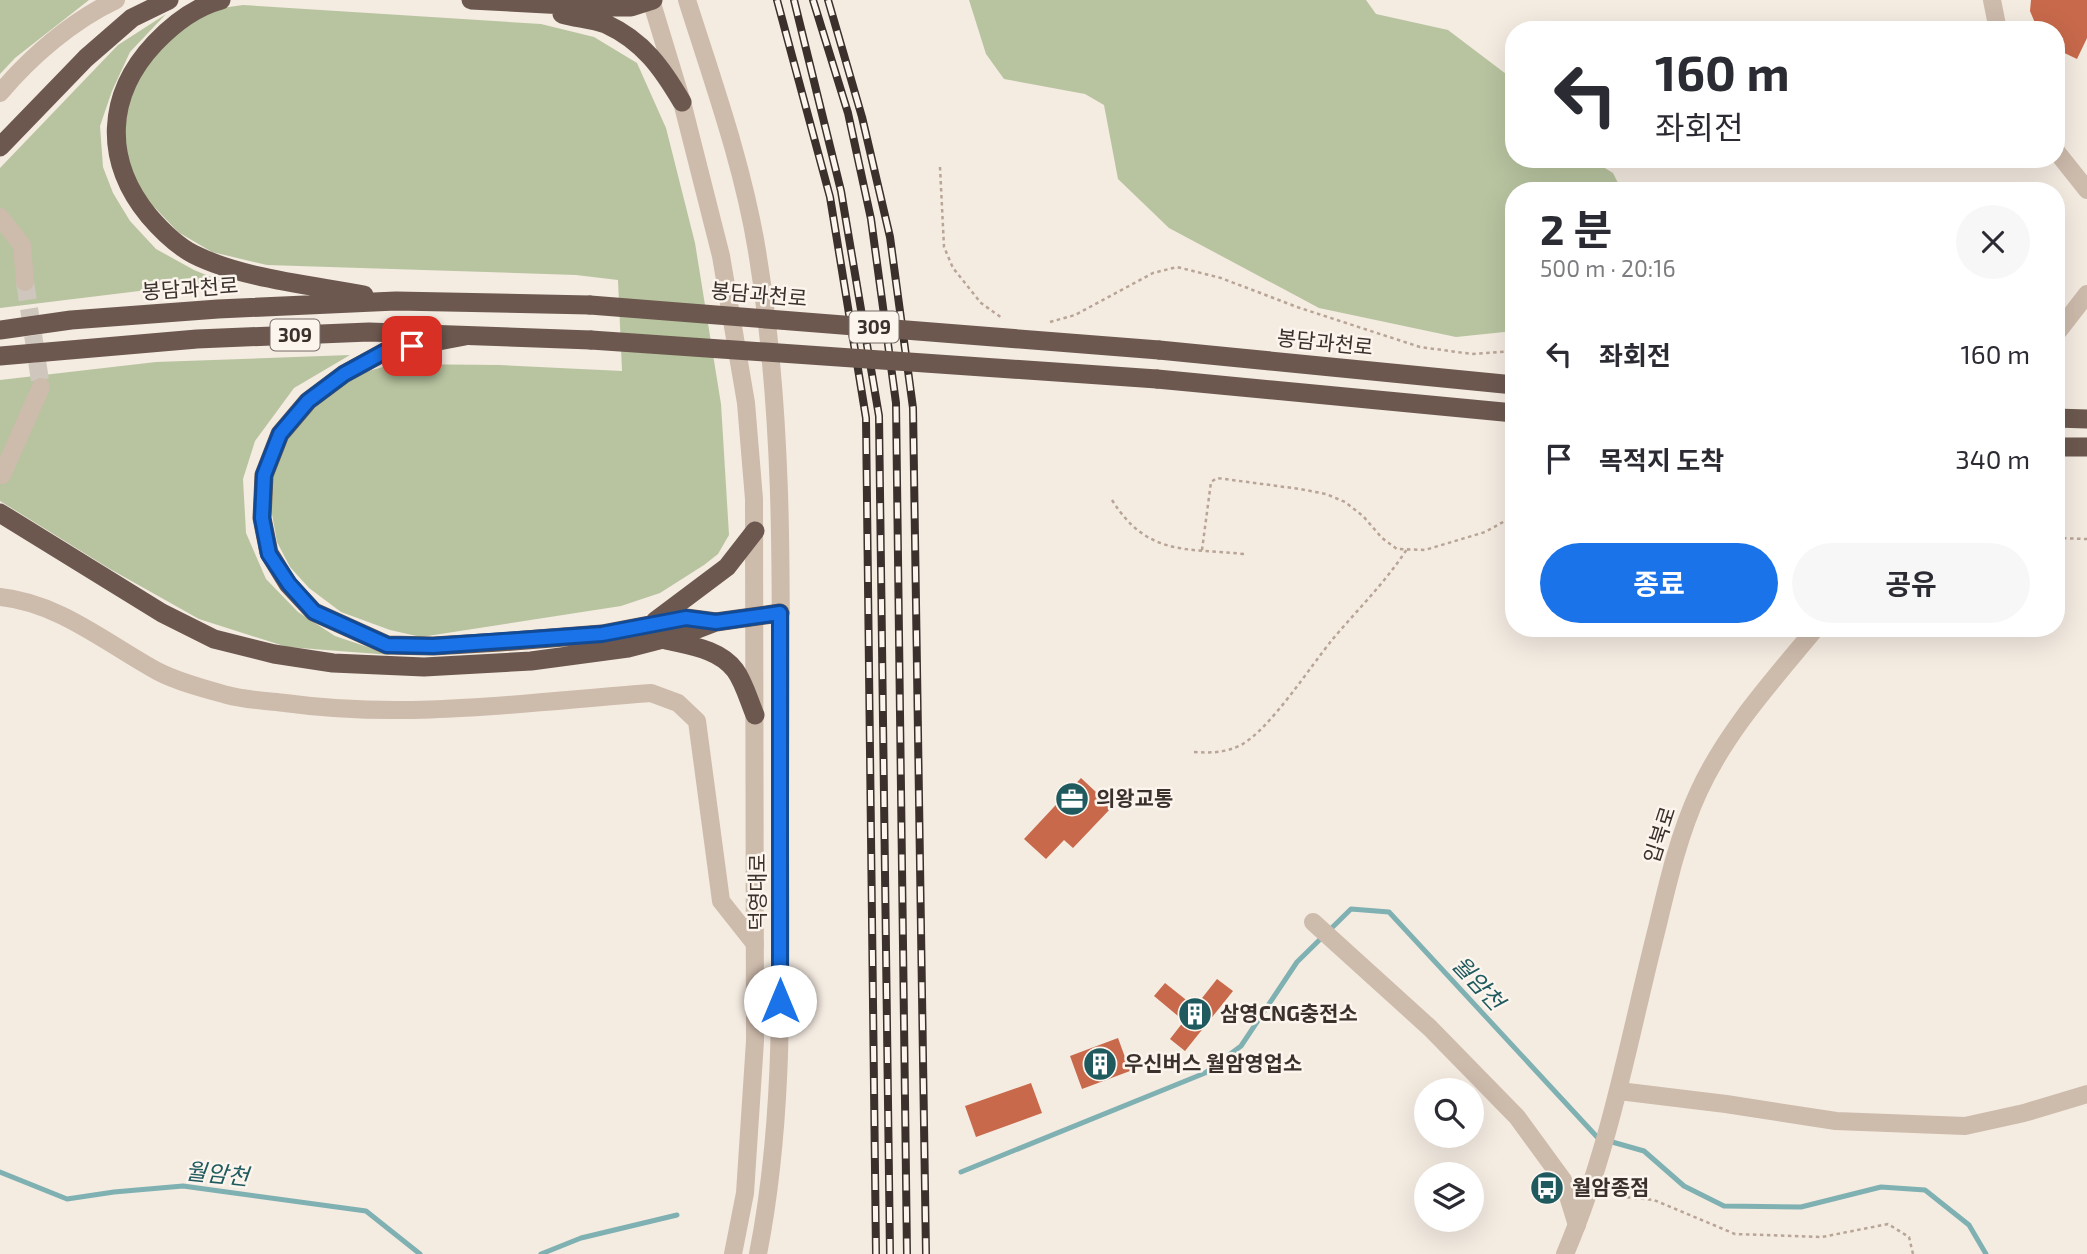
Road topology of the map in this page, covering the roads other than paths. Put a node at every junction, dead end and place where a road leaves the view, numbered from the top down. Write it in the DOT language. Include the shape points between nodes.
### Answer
graph roads {
  1 [pos="116,0"];
  2 [pos="169,0"];
  3 [pos="221,0"];
  4 [pos="471,0"];
  5 [pos="652,0"];
  6 [pos="687,0"];
  7 [pos="1992,0"];
  8 [pos="539,4"];
  9 [pos="98,5"];
  10 [pos="1996,21"];
  11 [pos="0,93"];
  12 [pos="682,102"];
  13 [pos="0,148"];
  14 [pos="2065,162"];
  15 [pos="2087,190"];
  16 [pos="0,217"];
  17 [pos="25,282"];
  18 [pos="2087,294"];
  19 [pos="396,301"];
  20 [pos="2065,322"];
  21 [pos="0,330"];
  22 [pos="465,336"];
  23 [pos="0,356"];
  24 [pos="1505,385"];
  25 [pos="41,387"];
  26 [pos="1505,413"];
  27 [pos="2065,418"];
  28 [pos="2086,419"];
  29 [pos="2065,447"];
  30 [pos="2087,447"];
  31 [pos="2,475"];
  32 [pos="0,513"];
  33 [pos="755,531"];
  34 [pos="0,597"];
  35 [pos="780,613"];
  36 [pos="755,615"];
  37 [pos="656,632"];
  38 [pos="1809,637"];
  39 [pos="755,715"];
  40 [pos="1313,922"];
  41 [pos="755,944"];
  42 [pos="1619,1091"];
  43 [pos="2087,1094"];
  44 [pos="1577,1225"];
  45 [pos="733,1254"];
  46 [pos="758,1254"];
  47 [pos="1564,1254"];
  1 -- 9 [label="street"];
  2 -- 13 [label="highway" via="132,18 86,58"];
  3 -- 19 [label="highway" via="176,21 139,61 122,95 116,127 118,160 135,199 159,229 192,253 233,270"];
  4 -- 8 [label="highway"];
  5 -- 8 [label="highway" via="631,7"];
  5 -- 12 [label="street, 덕영대로"];
  6 -- 35 [label="street, 덕영대로" via="732,141 757,250 780,498"];
  7 -- 10 [label="street"];
  8 -- 12 [label="highway" via="604,24 639,43"];
  9 -- 11 [label="street" via="20,68"];
  12 -- 33 [label="street, 덕영대로" via="721,256 746,403"];
  14 -- 15 [label="street"];
  16 -- 17 [label="street" via="22,245"];
  18 -- 20 [label="street"];
  19 -- 21 [label="highway, 봉담과천로 / 309" via="205,310"];
  19 -- 24 [label="highway, 봉담과천로 / 309, bridge" via="590,305 1159,350"];
  22 -- 23 [label="highway, 309" via="369,332 210,338"];
  22 -- 26 [label="highway, 309, bridge" via="591,340 1157,379"];
  22 -- 37 [label="highway" via="386,351 308,401 280,434 264,475 262,518 269,554 314,612 387,645"];
  25 -- 31 [label="street"];
  27 -- 28 [label="highway"];
  29 -- 30 [label="highway"];
  32 -- 37 [label="highway" via="162,614 214,639 274,654 333,663 424,667 531,661 628,648"];
  33 -- 36 [label="street, 덕영대로"];
  33 -- 37 [label="highway" via="727,567"];
  34 -- 41 [label="street" via="67,616 161,673 229,696 323,708 457,710 651,693 678,703 697,722 722,901"];
  35 -- 36 [label="highway"];
  35 -- 46 [label="street, 덕영대로" via="780,1057 770,1194"];
  36 -- 37 [label="highway" via="716,622 686,618"];
  36 -- 39 [label="street, 덕영대로"];
  37 -- 39 [label="highway" via="724,660 737,671"];
  38 -- 42 [label="street, 입북로" via="1739,723 1699,791 1672,868"];
  39 -- 41 [label="street, 덕영대로"];
  40 -- 44 [label="street" via="1430,1028 1517,1117 1563,1180"];
  41 -- 45 [label="street, 덕영대로" via="755,1041 745,1193"];
  42 -- 43 [label="street" via="1836,1121 1965,1126"];
  42 -- 44 [label="street, 입북로"];
  44 -- 47 [label="street, 입북로"];
}
